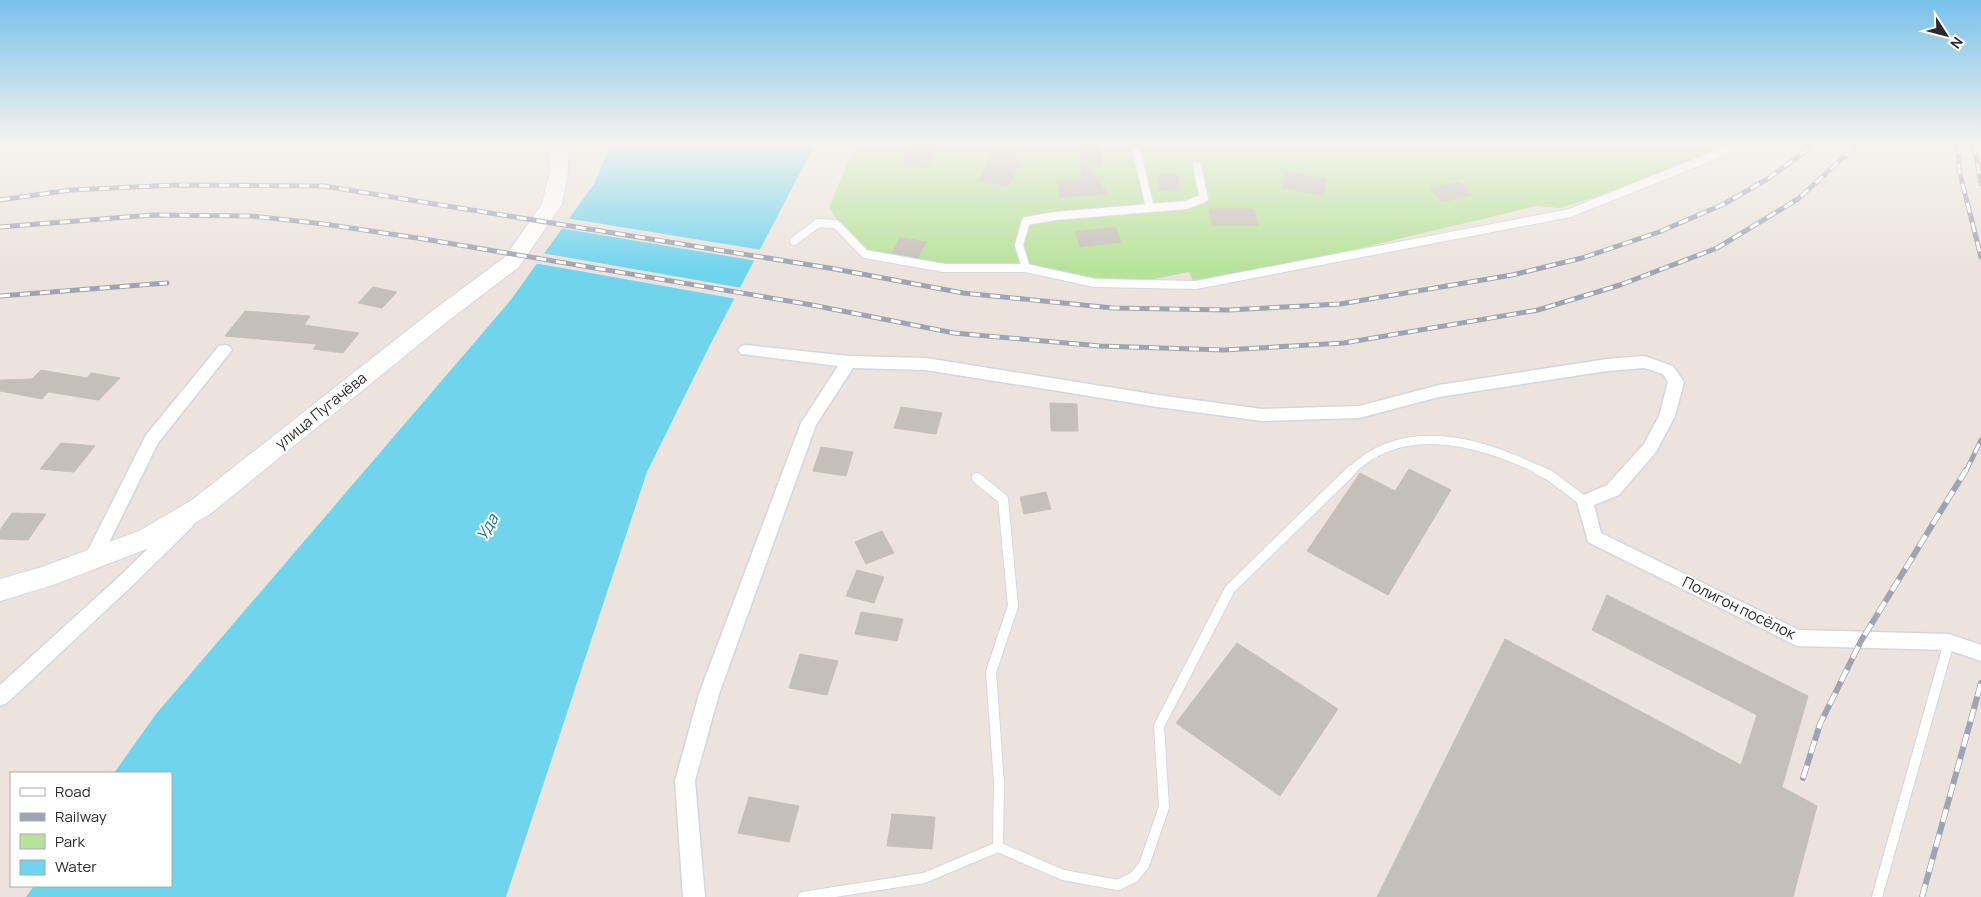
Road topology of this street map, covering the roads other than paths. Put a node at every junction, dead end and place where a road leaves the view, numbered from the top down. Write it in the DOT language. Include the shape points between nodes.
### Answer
graph roads {
  1 [pos="556,186"];
  2 [pos="1145,186"];
  3 [pos="1201,186"];
  4 [pos="1638,186"];
  5 [pos="1150,208"];
  6 [pos="794,241"];
  7 [pos="1026,268"];
  8 [pos="224,350"];
  9 [pos="746,350"];
  10 [pos="849,362"];
  11 [pos="977,478"];
  12 [pos="1585,502"];
  13 [pos="201,507"];
  14 [pos="93,558"];
  15 [pos="0,590"];
  16 [pos="1948,642"];
  17 [pos="1981,653"];
  18 [pos="0,697"];
  19 [pos="998,847"];
  20 [pos="694,897"];
  21 [pos="803,897"];
  22 [pos="1877,897"];
  1 -- 13 [label="street, улица Пугачёва" via="552,204 512,262"];
  2 -- 5 [label="lane"];
  3 -- 5 [label="lane" via="1204,198 1186,205"];
  4 -- 7 [label="lane" via="1570,213 1196,285 1094,283"];
  5 -- 7 [label="lane" via="1026,221 1019,245"];
  6 -- 7 [label="lane" via="818,223 836,224 865,254 944,268"];
  8 -- 14 [label="street" via="152,439"];
  9 -- 10 [label="street"];
  10 -- 12 [label="street" via="926,364 1262,415 1359,412 1439,391 1607,365 1644,362 1668,370 1676,382 1667,416 1650,448 1613,490"];
  10 -- 20 [label="street" via="809,423 709,694 686,781"];
  11 -- 19 [label="lane" via="1002,499 1013,606 991,672 999,783"];
  12 -- 16 [label="street, Полигон посёлок" via="1594,537 1797,638"];
  12 -- 19 [label="lane" via="1541,472 1510,456 1468,444 1432,438 1395,444 1363,459 1230,589 1159,726 1164,807 1144,865 1134,877 1118,885 1063,876"];
  13 -- 14 [label="street, улица Пугачёва" via="148,538"];
  13 -- 18 [label="street"];
  14 -- 15 [label="street, улица Пугачёва"];
  16 -- 17 [label="street, Полигон посёлок"];
  16 -- 22 [label="lane"];
  19 -- 21 [label="lane" via="924,878"];
}
